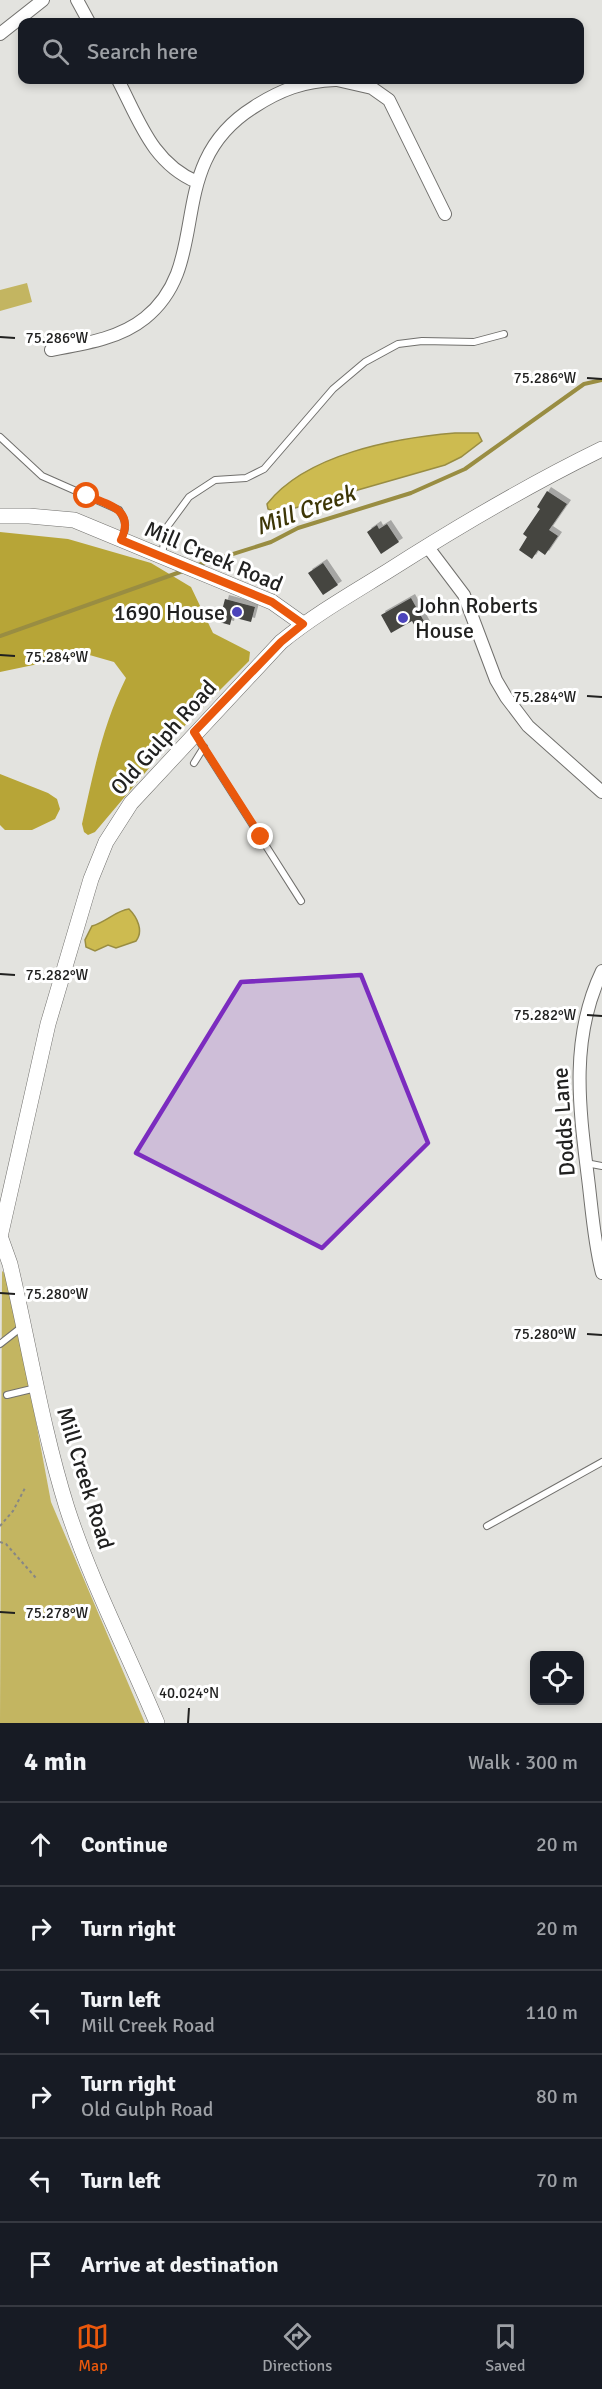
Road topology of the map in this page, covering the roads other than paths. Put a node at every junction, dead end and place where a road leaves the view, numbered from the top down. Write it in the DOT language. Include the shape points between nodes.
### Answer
graph roads {
  1 [pos="43,0"];
  2 [pos="77,0"];
  3 [pos="20,18"];
  4 [pos="87,18"];
  5 [pos="18,20"];
  6 [pos="0,34"];
  7 [pos="120,84"];
  8 [pos="298,84"];
  9 [pos="354,84"];
  10 [pos="197,182"];
  11 [pos="446,214"];
  12 [pos="504,334"];
  13 [pos="51,350"];
  14 [pos="0,437"];
  15 [pos="602,449"];
  16 [pos="0,516"];
  17 [pos="121,540"];
  18 [pos="428,546"];
  19 [pos="168,561"];
  20 [pos="303,624"];
  21 [pos="194,732"];
  22 [pos="204,747"];
  23 [pos="194,763"];
  24 [pos="602,792"];
  25 [pos="301,901"];
  26 [pos="602,971"];
  27 [pos="586,1162"];
  28 [pos="602,1166"];
  29 [pos="0,1236"];
  30 [pos="602,1273"];
  31 [pos="23,1326"];
  32 [pos="0,1344"];
  33 [pos="36,1388"];
  34 [pos="7,1395"];
  35 [pos="602,1462"];
  36 [pos="487,1526"];
  37 [pos="157,1723"];
  1 -- 3 [label="street"];
  2 -- 4 [label="street"];
  5 -- 6 [label="street"];
  7 -- 10 [label="street" via="157,154 181,175"];
  8 -- 10 [label="street" via="240,116 217,139"];
  9 -- 11 [label="street" via="372,88 389,100"];
  10 -- 13 [label="street" via="181,265 161,302 128,329"];
  12 -- 19 [label="lane" via="474,342 422,340 398,344 365,362 333,390 264,469 246,478 215,480 189,497 167,527"];
  14 -- 17 [label="lane" via="42,476 119,510 126,529"];
  15 -- 18 [label="street, Old Gulph Road"];
  16 -- 17 [label="street, Mill Creek Road" via="74,520"];
  17 -- 19 [label="street, Mill Creek Road"];
  18 -- 20 [label="street, Old Gulph Road"];
  18 -- 24 [label="street" via="464,595 506,697 528,726"];
  19 -- 20 [label="street, Mill Creek Road" via="272,602"];
  20 -- 21 [label="street, Old Gulph Road"];
  21 -- 22 [label="lane"];
  21 -- 29 [label="street, Old Gulph Road" via="131,803 106,842 91,879 48,1024"];
  22 -- 23 [label="lane"];
  22 -- 25 [label="lane"];
  26 -- 27 [label="street, Dodds Lane" via="591,993 580,1040 579,1098"];
  27 -- 28 [label="lane"];
  27 -- 30 [label="street, Dodds Lane"];
  29 -- 31 [label="street, Mill Creek Road"];
  31 -- 32 [label="lane"];
  31 -- 33 [label="street, Mill Creek Road"];
  33 -- 34 [label="lane"];
  33 -- 37 [label="street, Mill Creek Road" via="55,1467 82,1550"];
  35 -- 36 [label="lane"];
}
